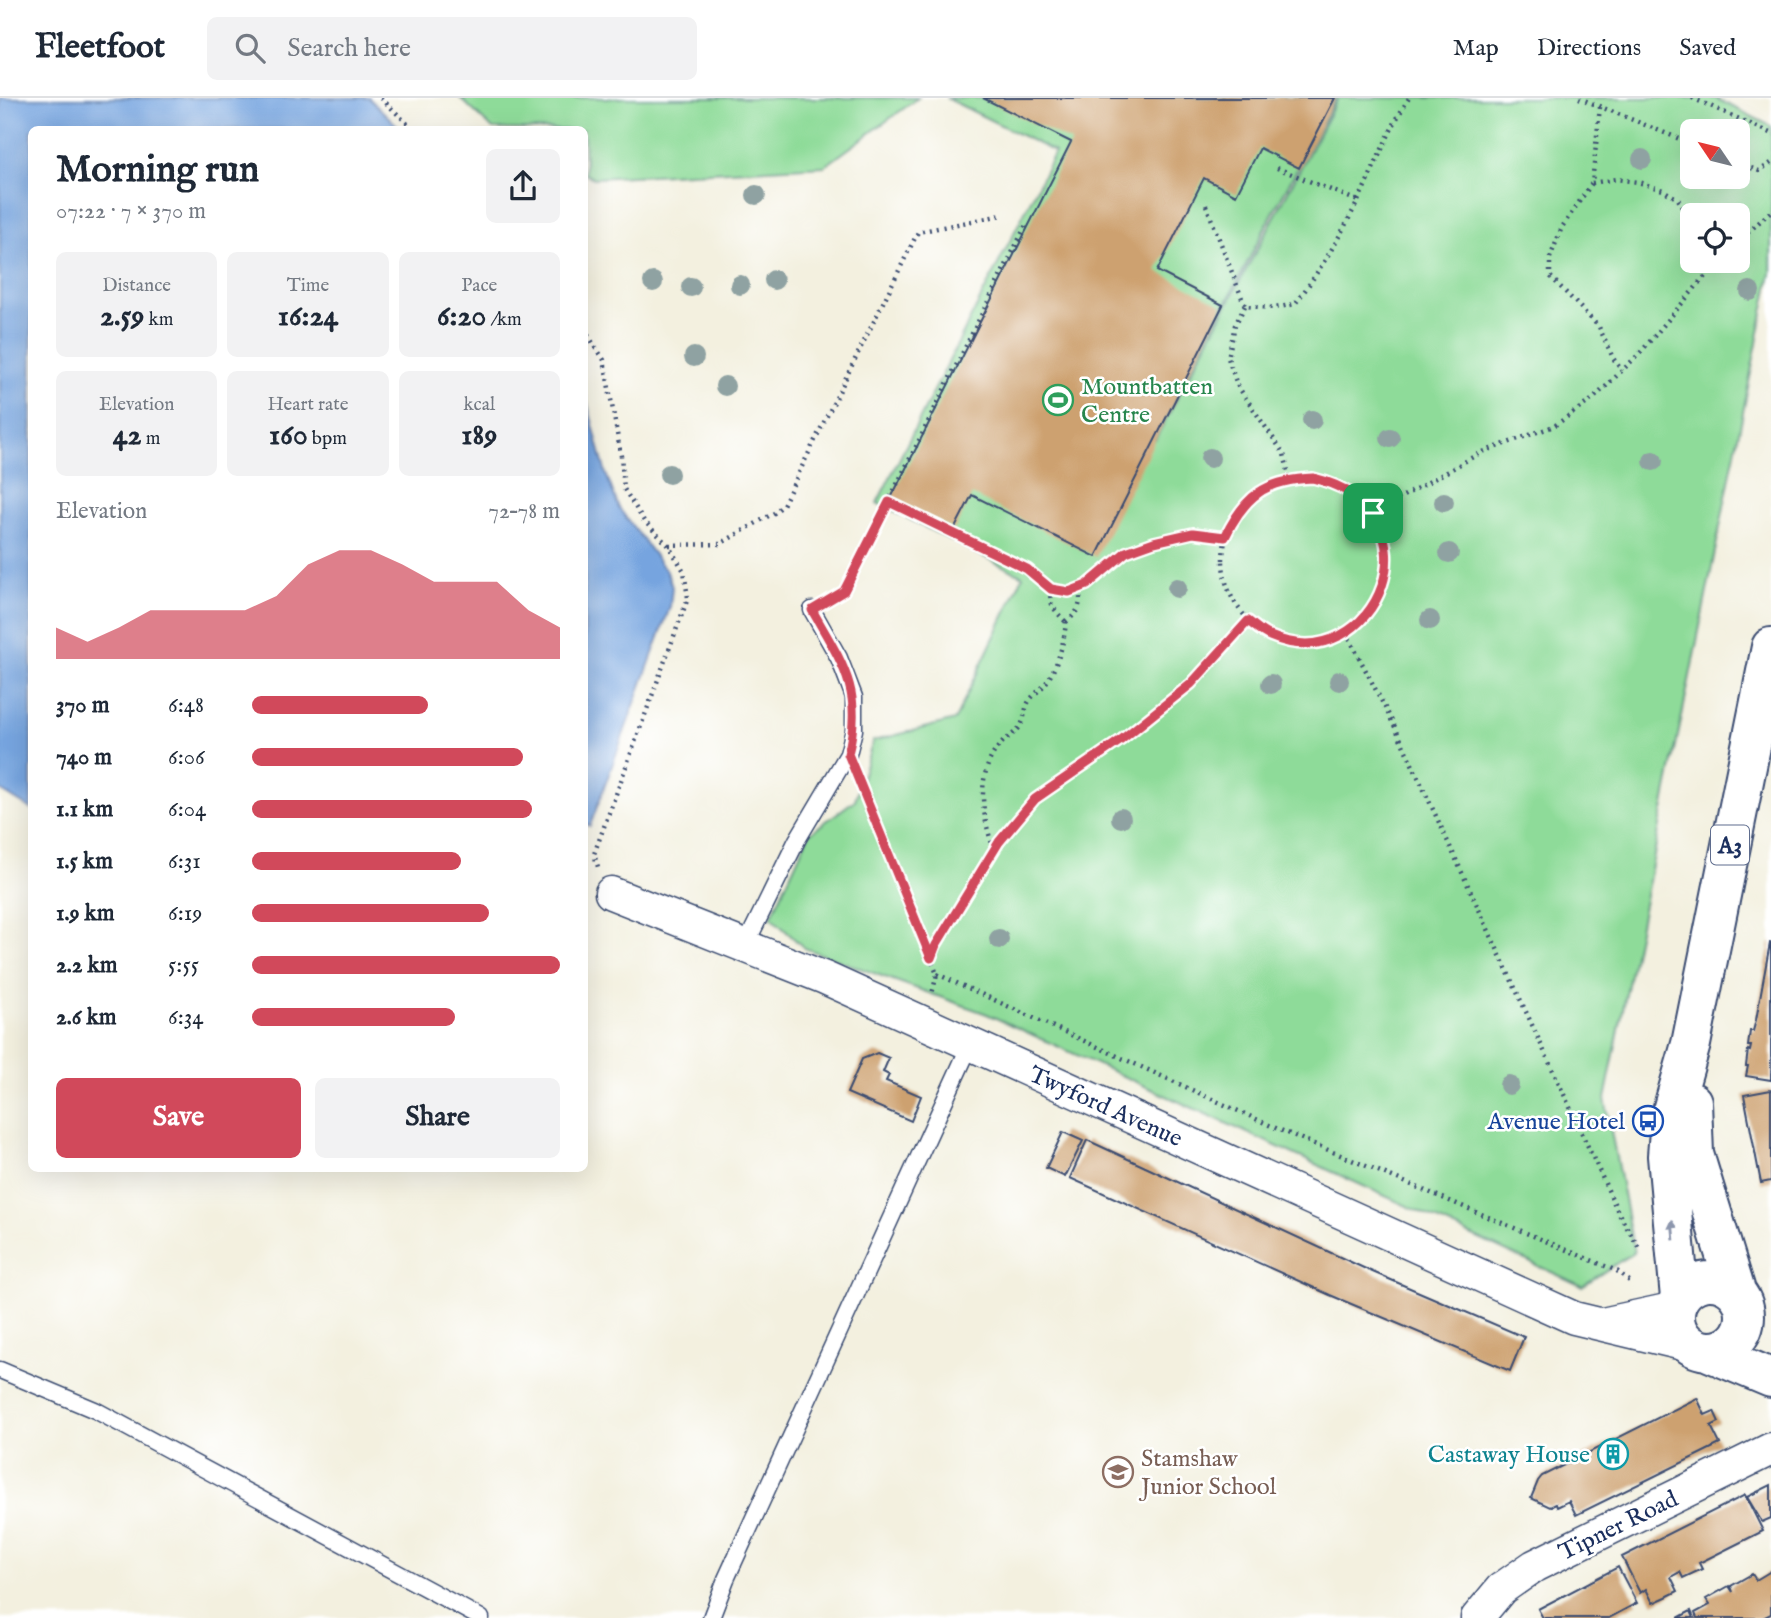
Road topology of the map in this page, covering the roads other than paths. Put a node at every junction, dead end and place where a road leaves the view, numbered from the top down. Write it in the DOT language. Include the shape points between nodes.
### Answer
graph roads {
  1 [pos="812,610"];
  2 [pos="1771,647"];
  3 [pos="611,893"];
  4 [pos="745,946"];
  5 [pos="1691,1044"];
  6 [pos="970,1045"];
  7 [pos="1740,1300"];
  8 [pos="1678,1303"];
  9 [pos="1599,1325"];
  10 [pos="1771,1338"];
  11 [pos="1700,1349"];
  12 [pos="0,1370"];
  13 [pos="1771,1378"];
  14 [pos="1771,1449"];
  15 [pos="481,1618"];
  16 [pos="711,1618"];
  17 [pos="1477,1618"];
  1 -- 4 [label="lane" via="854,697 854,730 848,754 797,840"];
  2 -- 5 [label="main road, A3"];
  3 -- 4 [label="street, Twyford Avenue"];
  4 -- 6 [label="street, Twyford Avenue"];
  5 -- 7 [label="main road, A3" via="1694,1154"];
  8 -- 5 [label="main road, A3, one-way" via="1667,1156 1670,1118"];
  6 -- 9 [label="street, Twyford Avenue" via="1574,1318"];
  6 -- 16 [label="lane"];
  7 -- 8 [label="main road" via="1718,1282 1707,1281 1696,1284"];
  7 -- 10 [label="main road, A3"];
  7 -- 11 [label="main road" via="1745,1317 1738,1338 1730,1345"];
  8 -- 9 [label="street"];
  8 -- 11 [label="main road" via="1677,1330 1682,1339"];
  9 -- 11 [label="street, Twyford Avenue"];
  11 -- 13 [label="main road"];
  12 -- 15 [label="lane" via="95,1410"];
  14 -- 17 [label="street, Tipner Road" via="1534,1566 1501,1589"];
}
